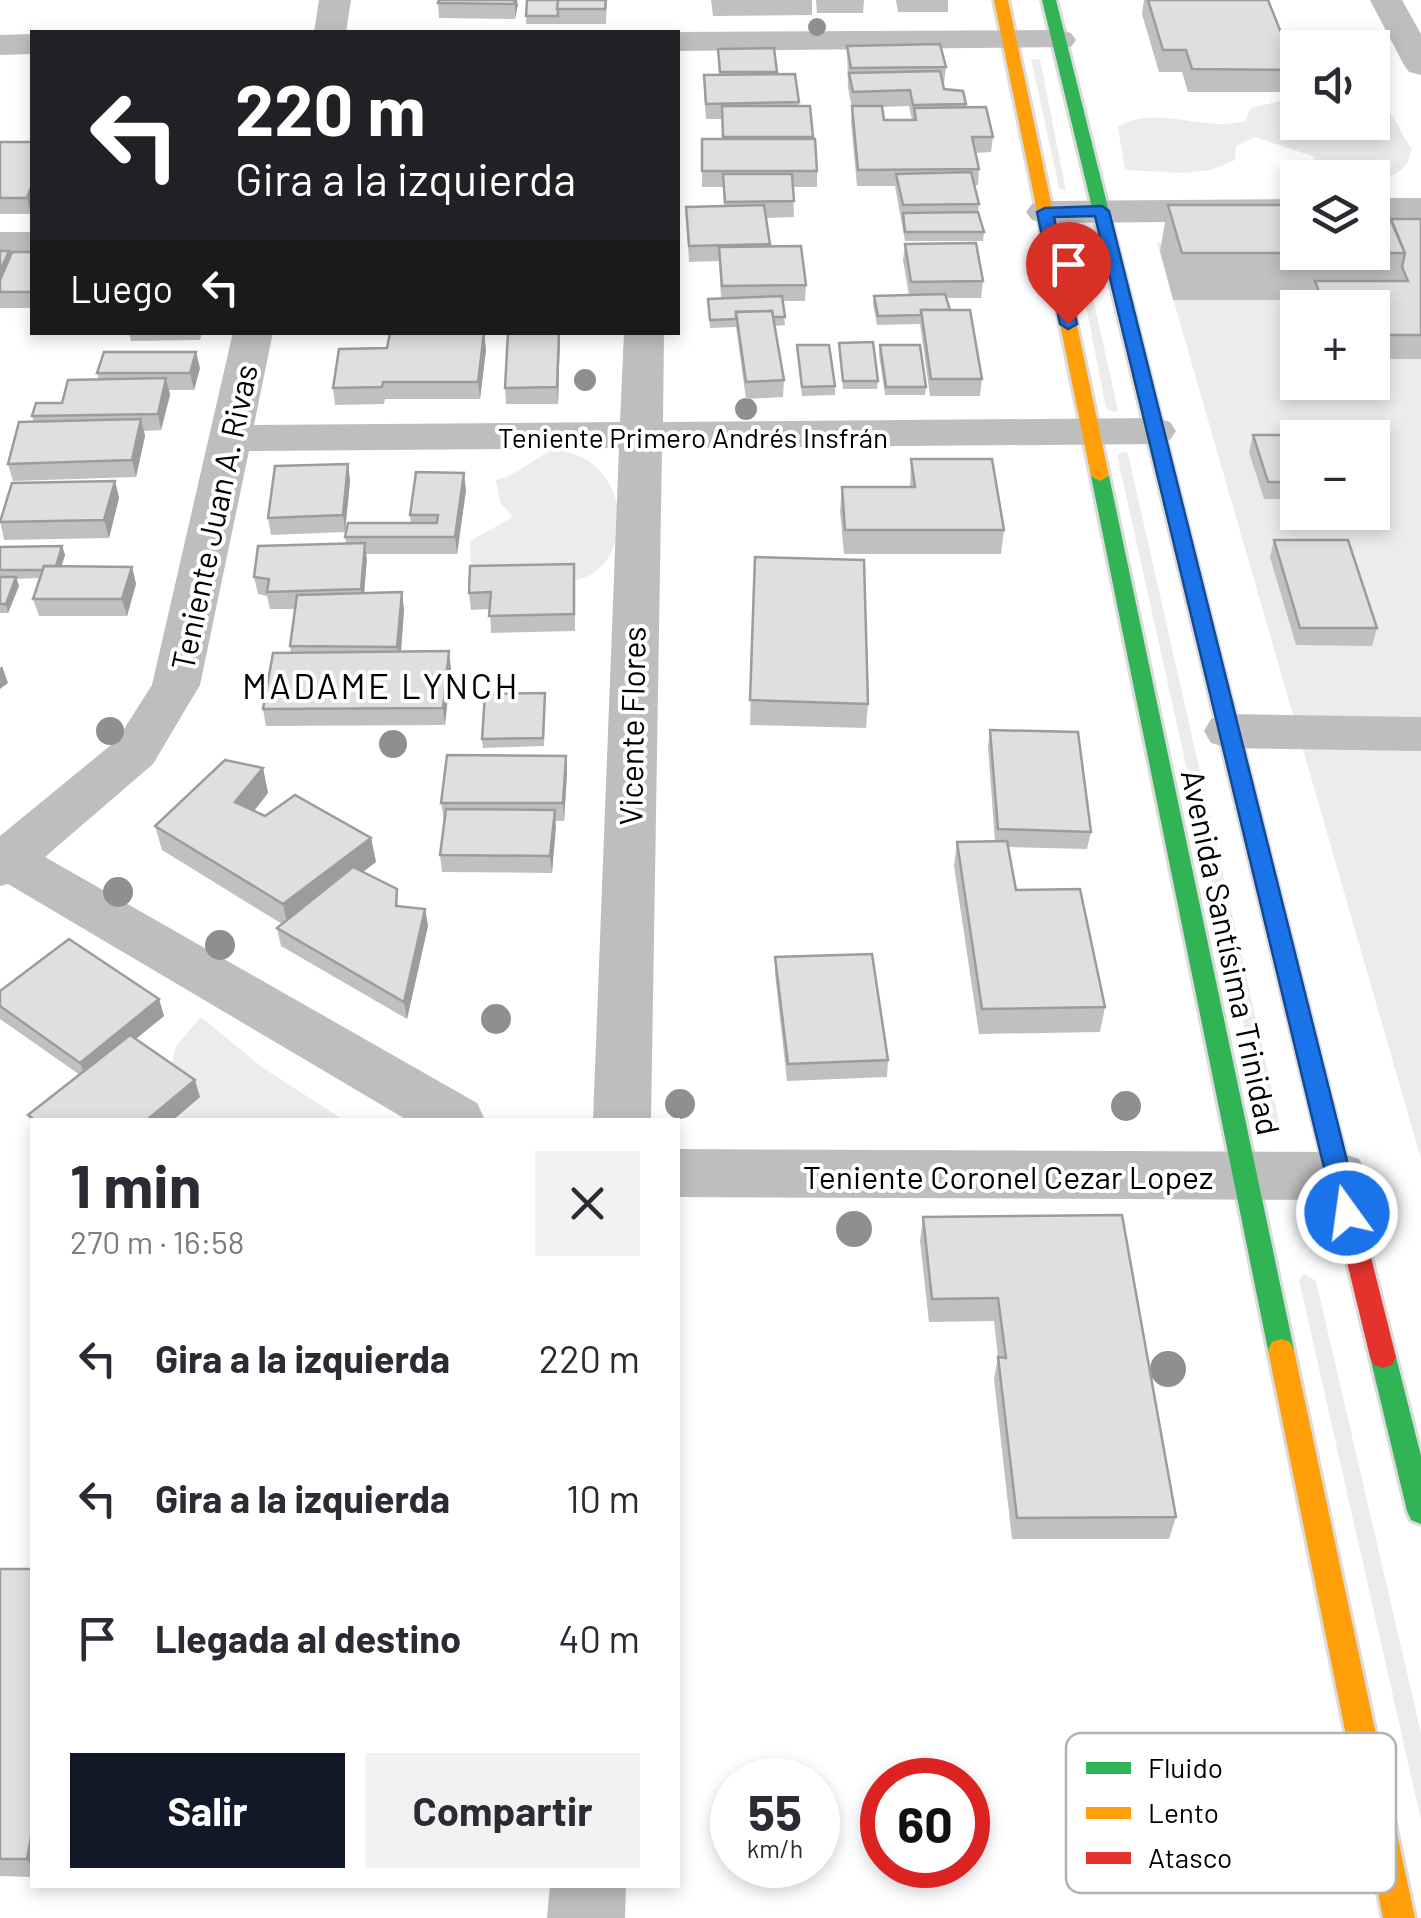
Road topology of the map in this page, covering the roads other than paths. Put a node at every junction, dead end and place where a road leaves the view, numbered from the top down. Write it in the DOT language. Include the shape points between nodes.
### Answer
graph roads {
  1 [pos="335,0"];
  2 [pos="1002,0"];
  3 [pos="1050,0"];
  4 [pos="1400,7"];
  5 [pos="330,30"];
  6 [pos="680,30"];
  7 [pos="1060,40"];
  8 [pos="1010,41"];
  9 [pos="30,44"];
  10 [pos="0,45"];
  11 [pos="1421,65"];
  12 [pos="1421,208"];
  13 [pos="1390,209"];
  14 [pos="1280,210"];
  15 [pos="1102,211"];
  16 [pos="1045,212"];
  17 [pos="0,243"];
  18 [pos="30,243"];
  19 [pos="253,335"];
  20 [pos="644,335"];
  21 [pos="1156,431"];
  22 [pos="1092,435"];
  23 [pos="639,437"];
  24 [pos="231,438"];
  25 [pos="1229,731"];
  26 [pos="1421,734"];
  27 [pos="3,861"];
  28 [pos="453,1118"];
  29 [pos="622,1118"];
  30 [pos="680,1173"];
  31 [pos="1338,1176"];
  32 [pos="1245,1178"];
  33 [pos="1421,1511"];
  34 [pos="1360,1733"];
  35 [pos="588,1888"];
  36 [pos="1393,1893"];
  37 [pos="586,1918"];
  38 [pos="1398,1918"];
  1 -- 5 [label="street"];
  2 -- 8 [label="main road, Avenida Santísima Trinidad"];
  3 -- 7 [label="main road, Avenida Santísima Trinidad"];
  4 -- 11 [label="street"];
  6 -- 8 [label="street"];
  7 -- 8 [label="street"];
  7 -- 15 [label="main road, Avenida Santísima Trinidad"];
  8 -- 16 [label="main road, Avenida Santísima Trinidad"];
  9 -- 10 [label="street"];
  12 -- 13 [label="street"];
  14 -- 15 [label="street"];
  15 -- 16 [label="street"];
  15 -- 21 [label="main road, Avenida Santísima Trinidad"];
  16 -- 22 [label="main road, Avenida Santísima Trinidad"];
  17 -- 18 [label="street"];
  19 -- 24 [label="street, Teniente Juan A. Rivas"];
  20 -- 23 [label="street, Vicente Flores"];
  21 -- 22 [label="street, Teniente Primero Andrés Insfrán"];
  21 -- 25 [label="main road, Avenida Santísima Trinidad"];
  22 -- 23 [label="street, Teniente Primero Andrés Insfrán"];
  22 -- 32 [label="main road, Avenida Santísima Trinidad"];
  23 -- 24 [label="street, Teniente Primero Andrés Insfrán"];
  23 -- 29 [label="street, Vicente Flores"];
  24 -- 27 [label="street, Teniente Juan A. Rivas" via="176,685 135,752"];
  25 -- 26 [label="street"];
  25 -- 31 [label="main road, Avenida Santísima Trinidad"];
  27 -- 28 [label="street"];
  30 -- 32 [label="street, Teniente Coronel Cezar Lopez"];
  31 -- 32 [label="street, Teniente Coronel Cezar Lopez"];
  31 -- 33 [label="main road, Avenida Santísima Trinidad"];
  32 -- 34 [label="main road, Avenida Santísima Trinidad"];
  35 -- 37 [label="street"];
  36 -- 38 [label="main road, Avenida Santísima Trinidad"];
}
